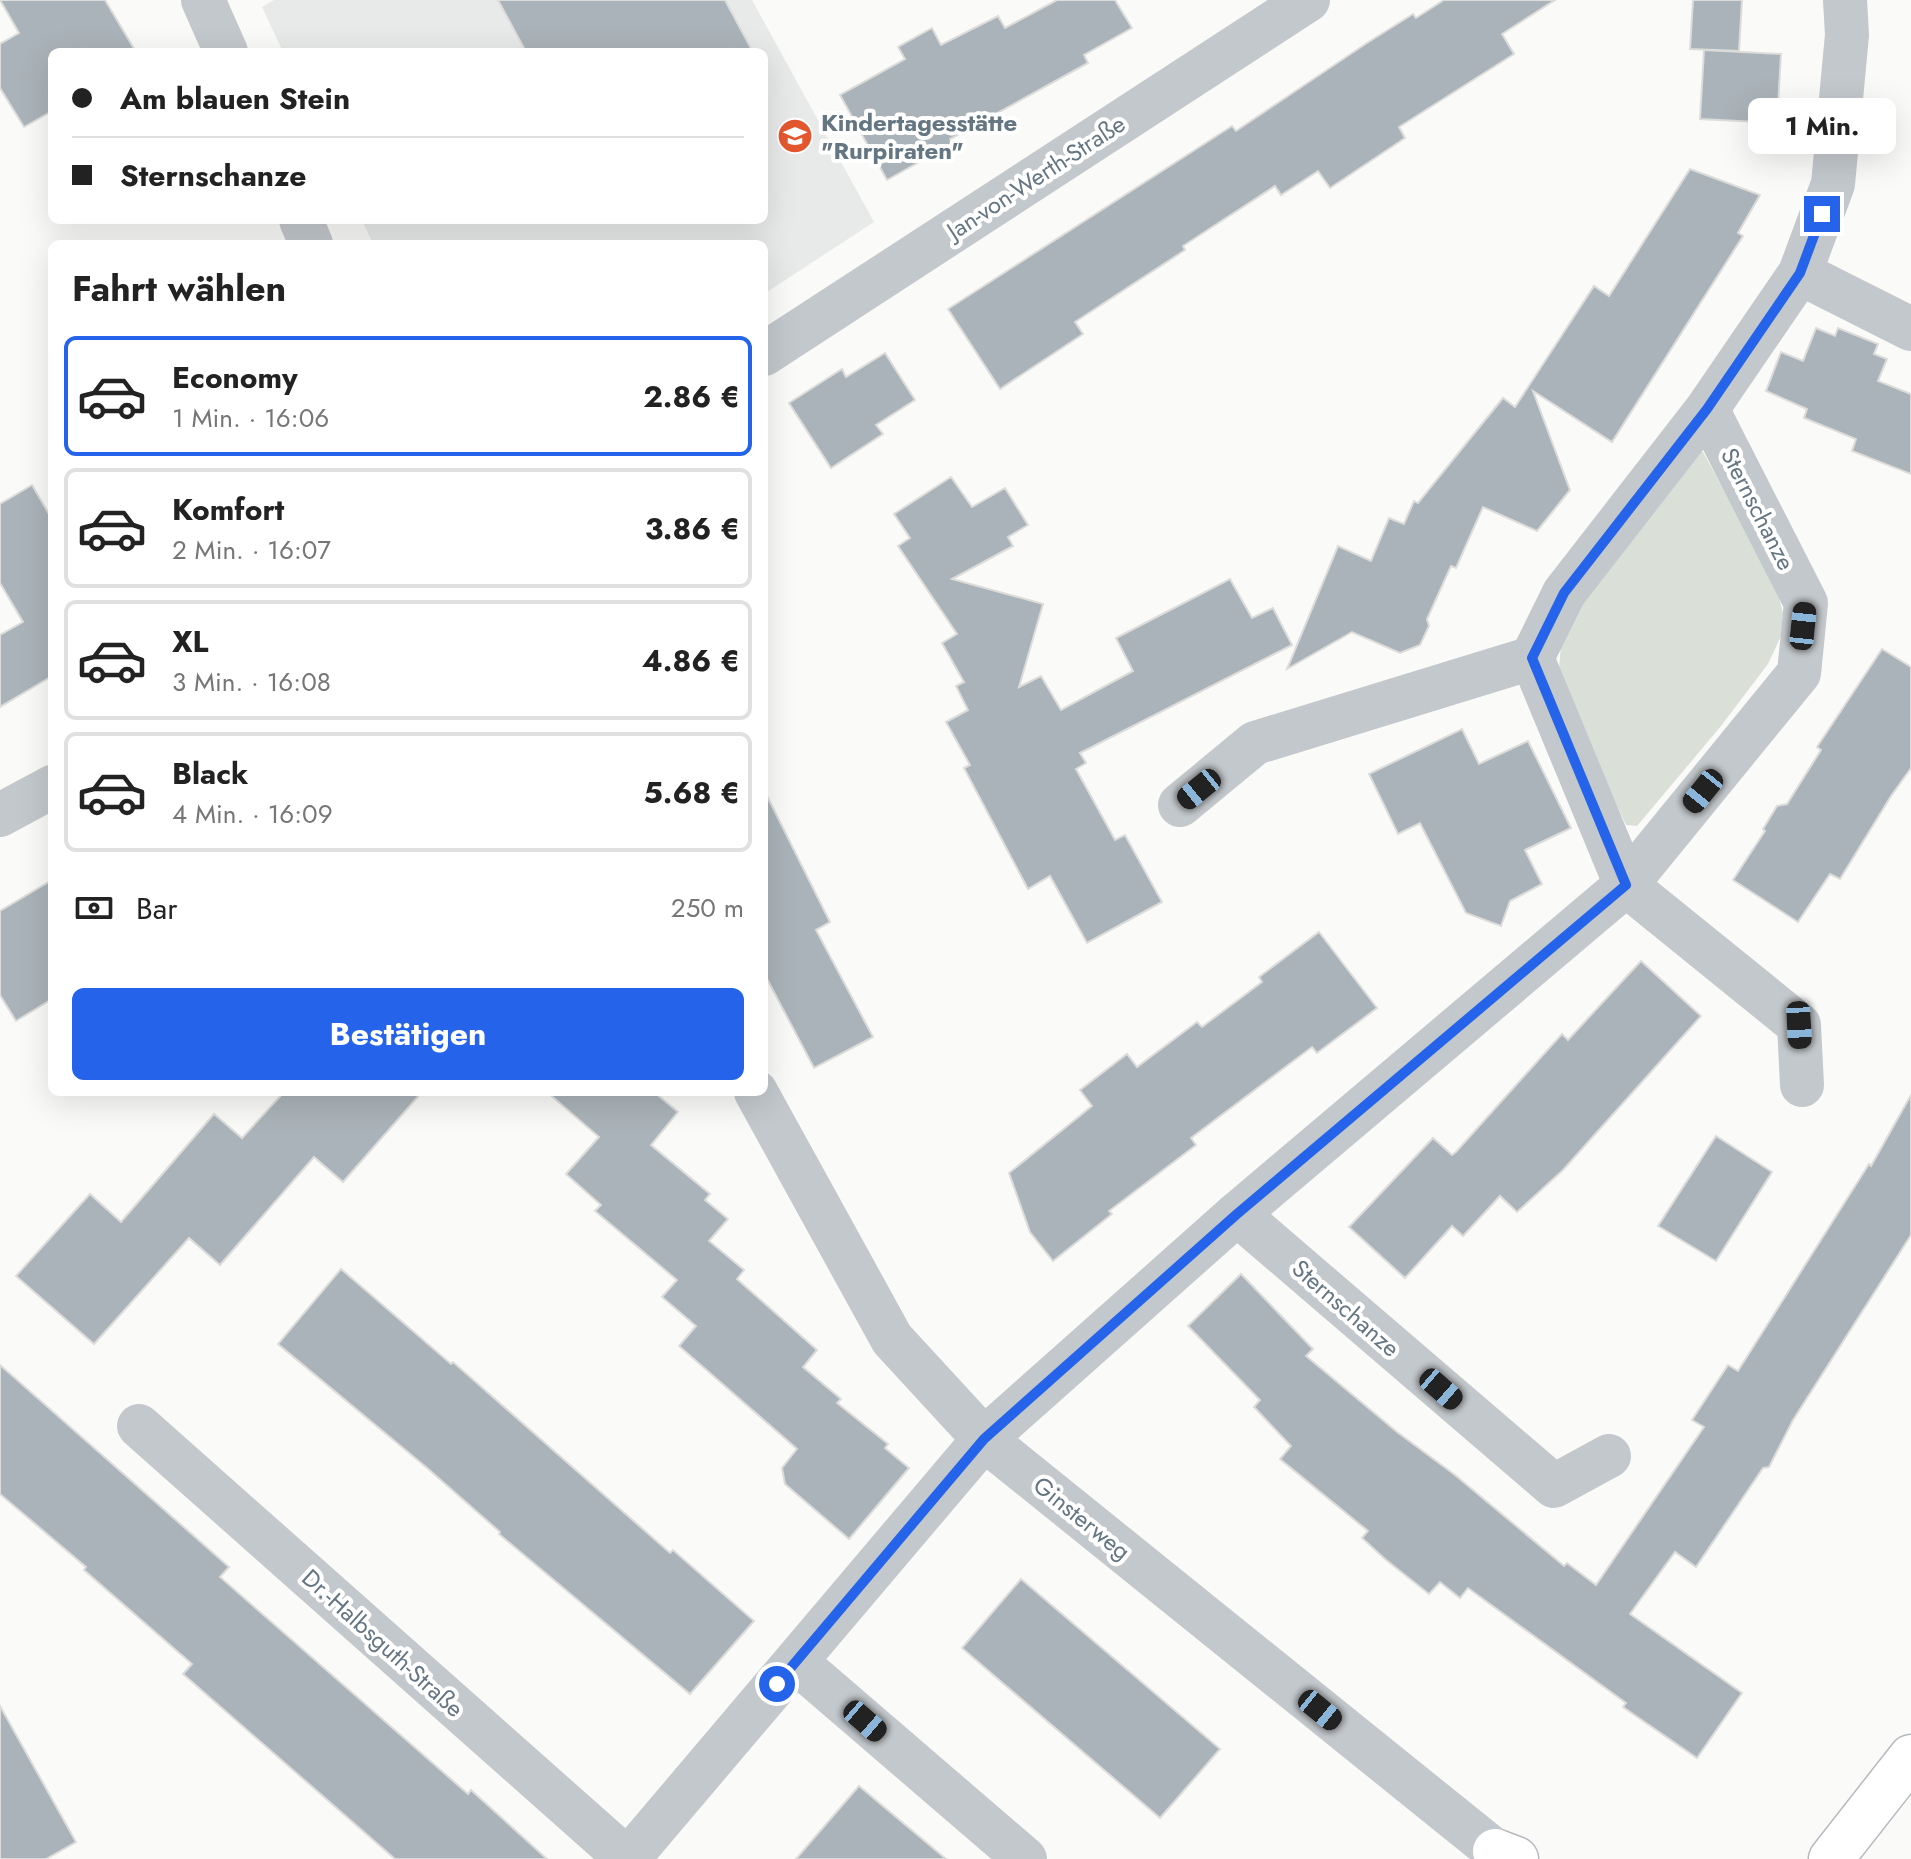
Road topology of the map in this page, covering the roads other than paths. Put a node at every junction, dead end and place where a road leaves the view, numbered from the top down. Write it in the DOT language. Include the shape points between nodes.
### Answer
graph roads {
  1 [pos="203,0"];
  2 [pos="1308,0"];
  3 [pos="1845,0"];
  4 [pos="224,48"];
  5 [pos="1800,273"];
  6 [pos="1911,329"];
  7 [pos="768,351"];
  8 [pos="1707,409"];
  9 [pos="1532,658"];
  10 [pos="48,789"];
  11 [pos="1180,805"];
  12 [pos="0,815"];
  13 [pos="1626,885"];
  14 [pos="1802,1085"];
  15 [pos="758,1096"];
  16 [pos="1237,1214"];
  17 [pos="139,1426"];
  18 [pos="984,1439"];
  19 [pos="1609,1456"];
  20 [pos="796,1662"];
  21 [pos="1911,1757"];
  22 [pos="1506,1856"];
  23 [pos="627,1859"];
  24 [pos="1025,1859"];
  25 [pos="1831,1859"];
  1 -- 4 [label="street"];
  2 -- 7 [label="street, Jan-von-Werth-Straße"];
  3 -- 5 [label="street, Sternschanze" via="1847,35 1833,184"];
  5 -- 6 [label="street"];
  5 -- 8 [label="street, Sternschanze"];
  8 -- 9 [label="street, Sternschanze" via="1564,593"];
  8 -- 13 [label="street, Sternschanze" via="1806,603 1799,673"];
  9 -- 11 [label="street" via="1255,743"];
  9 -- 13 [label="street"];
  10 -- 12 [label="street"];
  13 -- 14 [label="street" via="1799,1025"];
  13 -- 16 [label="street, Sternschanze"];
  15 -- 18 [label="street, Ginsterweg" via="892,1339"];
  16 -- 18 [label="street, Sternschanze"];
  16 -- 19 [label="street, Sternschanze" via="1554,1486"];
  17 -- 23 [label="street, Dr.-Halbsguth-Straße"];
  18 -- 20 [label="street, Sternschanze"];
  18 -- 22 [label="street, Ginsterweg"];
  20 -- 23 [label="street, Sternschanze"];
  20 -- 24 [label="street"];
  21 -- 25 [label="main road"];
}
